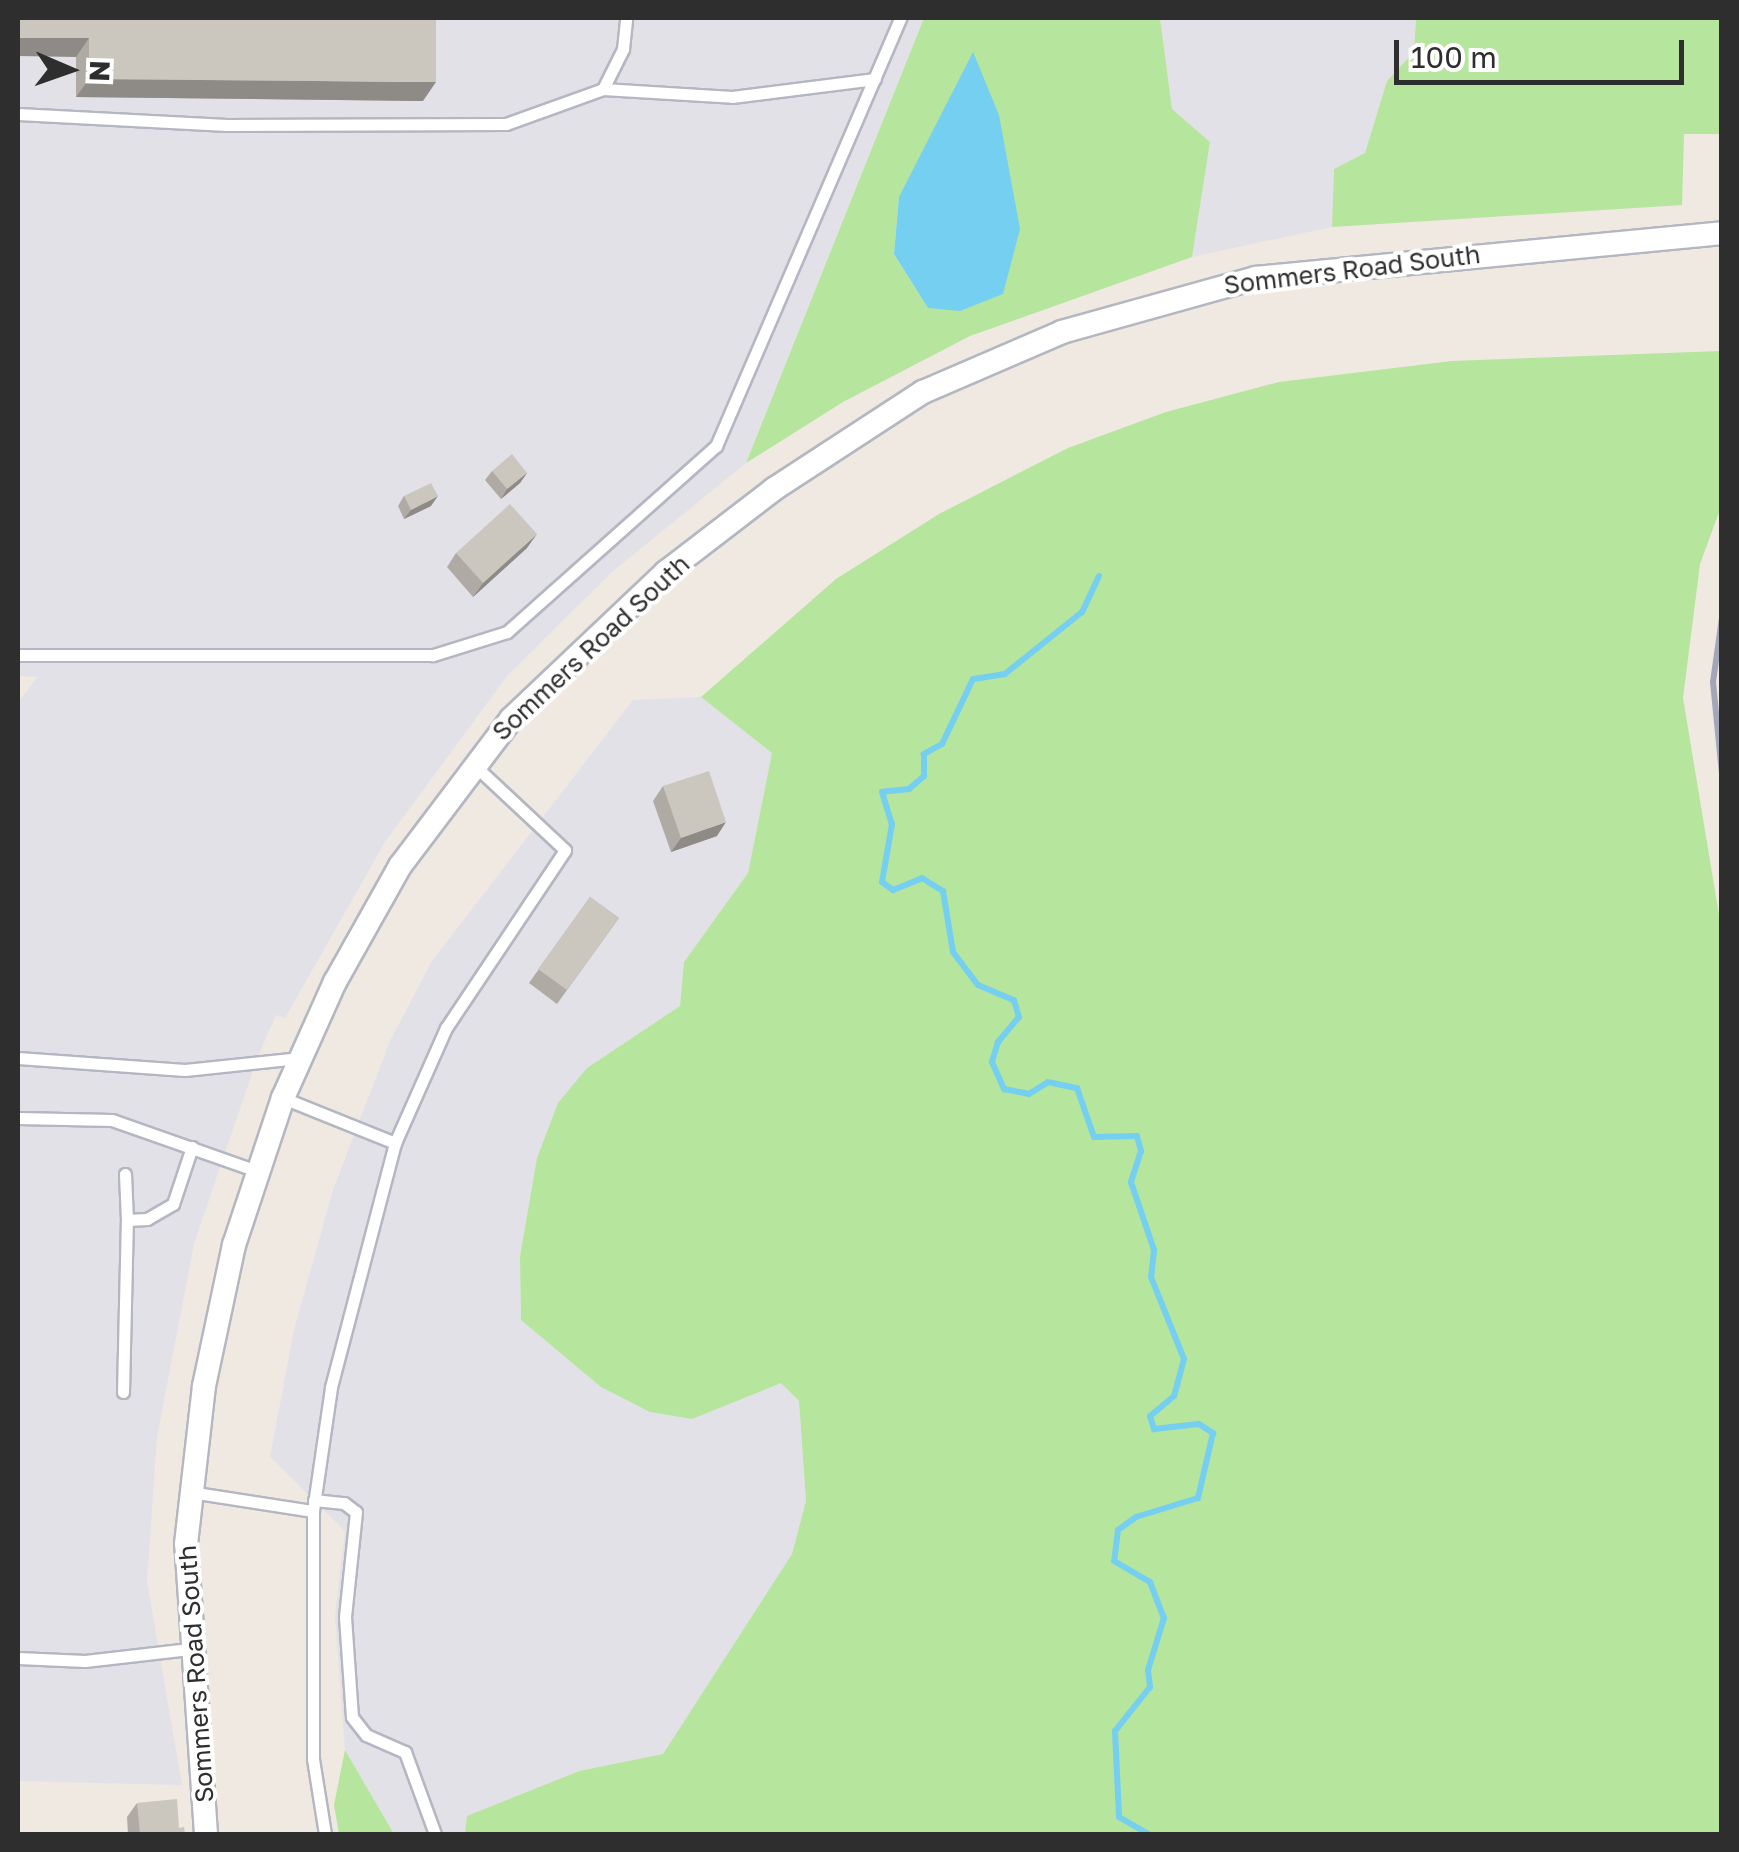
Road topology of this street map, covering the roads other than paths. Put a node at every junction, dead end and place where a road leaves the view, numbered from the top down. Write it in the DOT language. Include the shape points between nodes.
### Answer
graph roads {
  1 [pos="626,18"];
  2 [pos="900,18"];
  3 [pos="875,79"];
  4 [pos="603,89"];
  5 [pos="18,114"];
  6 [pos="1722,233"];
  7 [pos="18,655"];
  8 [pos="474,764"];
  9 [pos="18,1058"];
  10 [pos="300,1058"];
  11 [pos="283,1098"];
  12 [pos="18,1118"];
  13 [pos="394,1143"];
  14 [pos="192,1146"];
  15 [pos="258,1171"];
  16 [pos="125,1174"];
  17 [pos="127,1220"];
  18 [pos="124,1392"];
  19 [pos="190,1492"];
  20 [pos="314,1505"];
  21 [pos="190,1649"];
  22 [pos="18,1658"];
  23 [pos="206,1834"];
  24 [pos="325,1834"];
  25 [pos="436,1834"];
  1 -- 4 [label="lane" via="623,48"];
  2 -- 3 [label="lane"];
  3 -- 4 [label="lane" via="732,97"];
  3 -- 7 [label="lane" via="716,446 507,632 433,654"];
  4 -- 5 [label="lane" via="506,124 227,125"];
  6 -- 8 [label="street, Sommers Road South" via="1256,278 1062,332 980,364 840,445 666,572 511,719"];
  8 -- 10 [label="street, Sommers Road South" via="375,908"];
  8 -- 13 [label="lane" via="565,850 446,1028"];
  9 -- 10 [label="lane" via="185,1070"];
  10 -- 11 [label="street, Sommers Road South"];
  11 -- 13 [label="lane"];
  11 -- 15 [label="street, Sommers Road South"];
  12 -- 14 [label="lane" via="112,1120"];
  13 -- 20 [label="lane" via="330,1386"];
  14 -- 15 [label="lane"];
  14 -- 17 [label="lane" via="172,1204 148,1220"];
  15 -- 19 [label="street, Sommers Road South" via="221,1302"];
  16 -- 17 [label="lane"];
  17 -- 18 [label="lane"];
  19 -- 20 [label="lane"];
  19 -- 21 [label="street, Sommers Road South"];
  20 -- 24 [label="lane" via="313,1760"];
  20 -- 25 [label="lane" via="344,1503 356,1512 345,1617 352,1717 366,1736 405,1752"];
  21 -- 22 [label="lane" via="85,1661"];
  21 -- 23 [label="street, Sommers Road South"];
}
